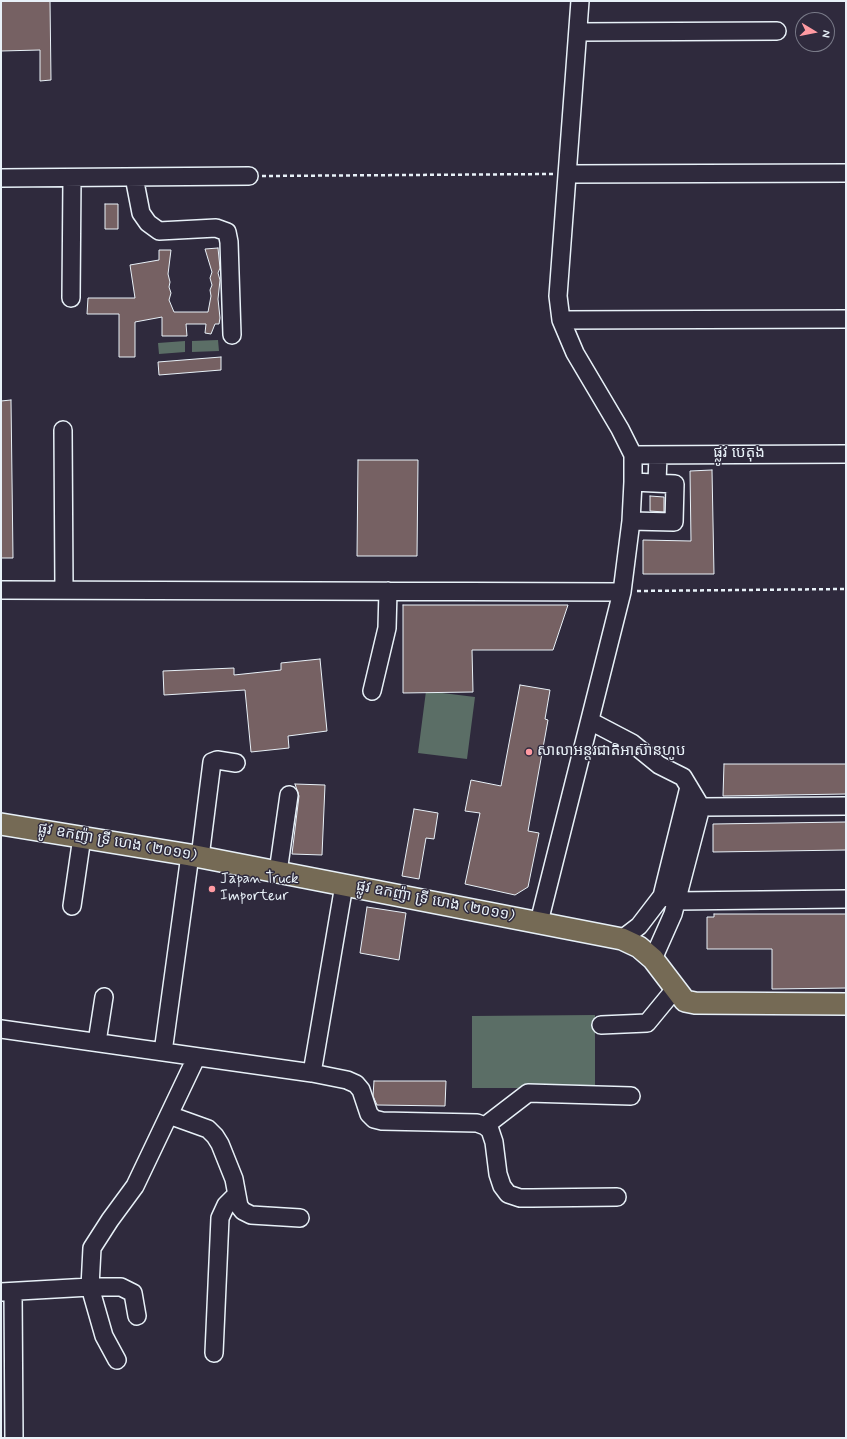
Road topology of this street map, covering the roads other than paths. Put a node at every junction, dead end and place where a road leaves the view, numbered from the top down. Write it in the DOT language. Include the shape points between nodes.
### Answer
graph roads {
  1 [pos="580,1"];
  2 [pos="777,31"];
  3 [pos="578,32"];
  4 [pos="846,173"];
  5 [pos="568,174"];
  6 [pos="249,176"];
  7 [pos="134,177"];
  8 [pos="1,178"];
  9 [pos="72,178"];
  10 [pos="71,298"];
  11 [pos="846,319"];
  12 [pos="561,320"];
  13 [pos="232,335"];
  14 [pos="63,430"];
  15 [pos="658,454"];
  16 [pos="846,454"];
  17 [pos="633,455"];
  18 [pos="633,482"];
  19 [pos="657,483"];
  20 [pos="631,521"];
  21 [pos="1,590"];
  22 [pos="64,590"];
  23 [pos="388,591"];
  24 [pos="622,592"];
  25 [pos="372,691"];
  26 [pos="590,721"];
  27 [pos="236,764"];
  28 [pos="689,787"];
  29 [pos="289,795"];
  30 [pos="846,806"];
  31 [pos="701,807"];
  32 [pos="1,824"];
  33 [pos="82,837"];
  34 [pos="195,856"];
  35 [pos="278,872"];
  36 [pos="344,885"];
  37 [pos="669,898"];
  38 [pos="846,900"];
  39 [pos="72,906"];
  40 [pos="539,922"];
  41 [pos="622,939"];
  42 [pos="653,959"];
  43 [pos="675,989"];
  44 [pos="104,997"];
  45 [pos="846,1004"];
  46 [pos="601,1024"];
  47 [pos="1,1029"];
  48 [pos="98,1042"];
  49 [pos="164,1052"];
  50 [pos="196,1058"];
  51 [pos="312,1073"];
  52 [pos="631,1096"];
  53 [pos="169,1115"];
  54 [pos="485,1126"];
  55 [pos="236,1195"];
  56 [pos="617,1197"];
  57 [pos="300,1218"];
  58 [pos="90,1287"];
  59 [pos="7,1292"];
  60 [pos="137,1316"];
  61 [pos="214,1353"];
  62 [pos="117,1360"];
  63 [pos="14,1438"];
  1 -- 3 [label="street"];
  2 -- 3 [label="street"];
  3 -- 5 [label="street"];
  4 -- 5 [label="street"];
  5 -- 12 [label="street" via="558,296"];
  6 -- 7 [label="street"];
  7 -- 9 [label="street"];
  7 -- 13 [label="street" via="140,214 159,231 216,228 227,232"];
  8 -- 9 [label="street"];
  9 -- 10 [label="street"];
  11 -- 12 [label="street"];
  12 -- 17 [label="street" via="575,353 620,428"];
  14 -- 22 [label="street"];
  15 -- 16 [label="street, ផ្លូវ បេតុង"];
  15 -- 17 [label="street, ផ្លូវ បេតុង"];
  15 -- 19 [label="street"];
  17 -- 18 [label="street"];
  18 -- 19 [label="street"];
  18 -- 20 [label="street"];
  19 -- 20 [label="street" via="675,484 674,522"];
  20 -- 24 [label="street"];
  21 -- 22 [label="street"];
  22 -- 23 [label="street"];
  23 -- 24 [label="street"];
  23 -- 25 [label="street" via="387,628"];
  24 -- 26 [label="street"];
  26 -- 28 [label="street" via="632,743 659,765 683,777"];
  26 -- 40 [label="street"];
  27 -- 34 [label="street" via="216,760 212,762"];
  28 -- 31 [label="street"];
  28 -- 37 [label="street"];
  29 -- 35 [label="street"];
  30 -- 31 [label="street"];
  31 -- 37 [label="street"];
  32 -- 33 [label="main road, ផ្លូវ ឧកញ៉ា ទ្រី ហេង (២០១១)"];
  33 -- 34 [label="main road, ផ្លូវ ឧកញ៉ា ទ្រី ហេង (២០១១)"];
  33 -- 39 [label="street"];
  34 -- 35 [label="main road, ផ្លូវ ឧកញ៉ា ទ្រី ហេង (២០១១)"];
  34 -- 49 [label="street"];
  35 -- 36 [label="main road, ផ្លូវ ឧកញ៉ា ទ្រី ហេង (២០១១)"];
  36 -- 40 [label="main road, ផ្លូវ ឧកញ៉ា ទ្រី ហេង (២០១១)"];
  36 -- 51 [label="street"];
  37 -- 38 [label="street"];
  37 -- 41 [label="street"];
  37 -- 42 [label="street" via="673,914"];
  40 -- 41 [label="main road, ផ្លូវ ឧកញ៉ា ទ្រី ហេង (២០១១)"];
  41 -- 42 [label="main road, ផ្លូវ ឧកញ៉ា ទ្រី ហេង (២០១១)" via="640,947"];
  42 -- 43 [label="main road, ផ្លូវ ឧកញ៉ា ទ្រី ហេង (២០១១)"];
  43 -- 45 [label="main road, ផ្លូវ ឧកញ៉ា ទ្រី ហេង (២០១១)" via="685,1000 695,1003"];
  43 -- 46 [label="street" via="646,1023"];
  44 -- 48 [label="street"];
  47 -- 48 [label="street"];
  48 -- 49 [label="street"];
  49 -- 50 [label="street"];
  50 -- 51 [label="street"];
  50 -- 53 [label="street"];
  51 -- 54 [label="street" via="356,1084 361,1090 369,1114 374,1119 477,1123"];
  52 -- 54 [label="street" via="528,1093"];
  53 -- 55 [label="street" via="208,1129 215,1136 234,1180"];
  53 -- 58 [label="street" via="135,1186 92,1248"];
  54 -- 56 [label="street" via="490,1130 498,1174 508,1194 520,1198"];
  55 -- 57 [label="street" via="239,1206 251,1215"];
  55 -- 61 [label="street" via="226,1205 220,1218"];
  58 -- 59 [label="street"];
  58 -- 60 [label="street" via="121,1287 133,1292"];
  58 -- 62 [label="street" via="104,1336"];
  59 -- 63 [label="street"];
}
